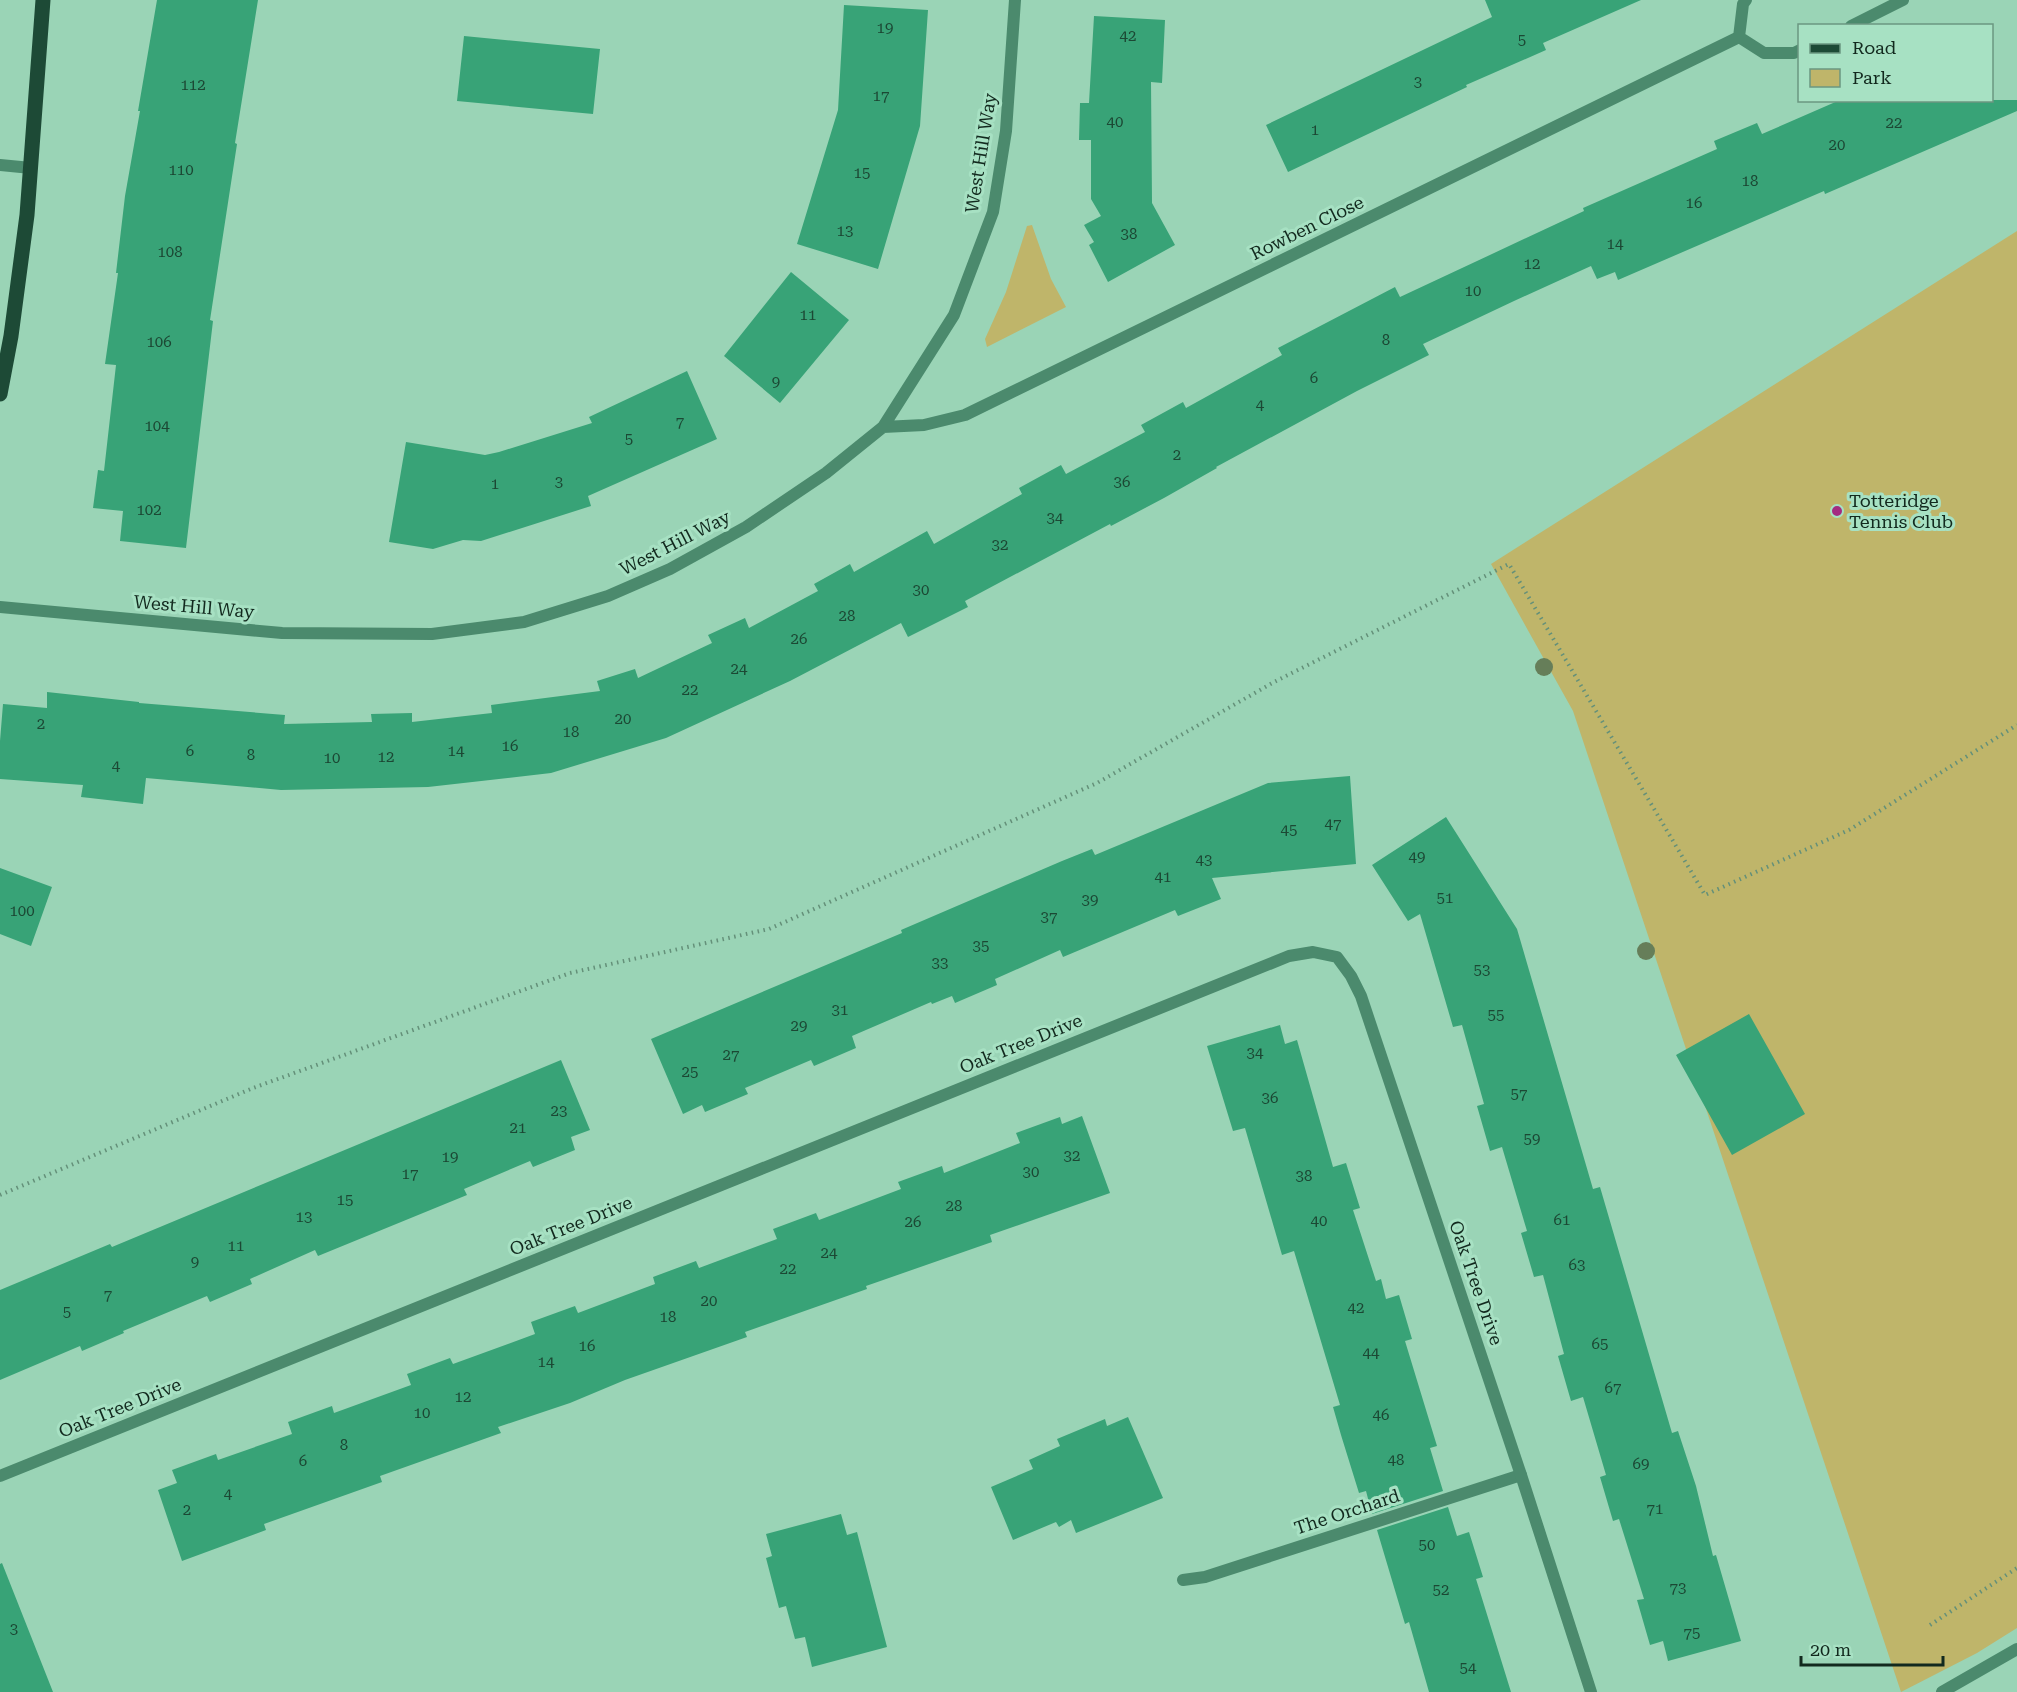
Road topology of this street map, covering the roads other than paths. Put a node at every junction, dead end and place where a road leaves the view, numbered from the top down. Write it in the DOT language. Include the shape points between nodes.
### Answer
graph roads {
  1 [pos="43,0"];
  2 [pos="1015,0"];
  3 [pos="1746,0"];
  4 [pos="1903,0"];
  5 [pos="1855,24"];
  6 [pos="1739,37"];
  7 [pos="1798,51"];
  8 [pos="0,165"];
  9 [pos="31,168"];
  10 [pos="0,394"];
  11 [pos="883,427"];
  12 [pos="0,607"];
  13 [pos="1521,1475"];
  14 [pos="0,1476"];
  15 [pos="1183,1580"];
  16 [pos="2017,1649"];
  17 [pos="1591,1692"];
  18 [pos="1942,1692"];
  1 -- 9 [label="main road"];
  2 -- 11 [label="street, West Hill Way" via="1006,131 993,212 954,315"];
  3 -- 6 [label="street"];
  4 -- 5 [label="street"];
  6 -- 7 [label="street" via="1764,53"];
  6 -- 11 [label="street, Rowben Close" via="965,415 924,425"];
  8 -- 9 [label="street"];
  9 -- 10 [label="main road"];
  11 -- 12 [label="street, West Hill Way" via="826,473 689,559 608,596 524,622 432,634 282,633"];
  13 -- 14 [label="street, Oak Tree Drive" via="1361,996 1337,957 1313,952 1278,960"];
  13 -- 15 [label="street, The Orchard" via="1205,1578"];
  13 -- 17 [label="street, Oak Tree Drive"];
  16 -- 18 [label="street"];
}
